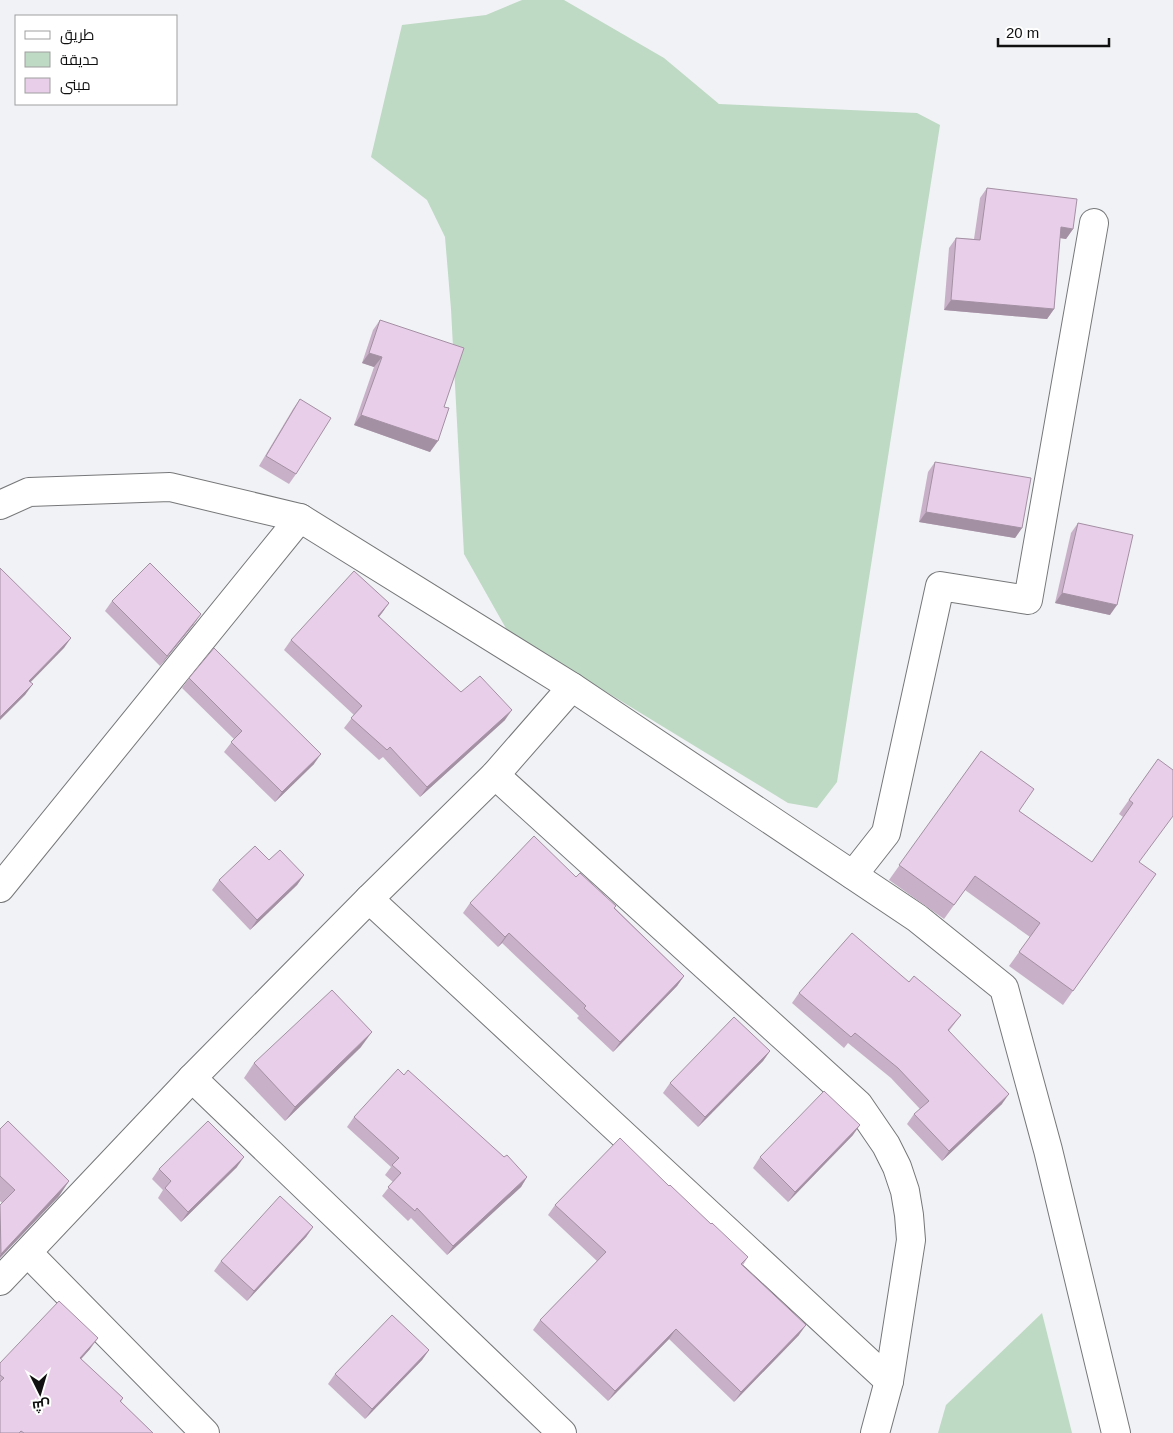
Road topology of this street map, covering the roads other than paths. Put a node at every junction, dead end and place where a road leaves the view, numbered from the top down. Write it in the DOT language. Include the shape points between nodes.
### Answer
graph roads {
  1 [pos="1094,224"];
  2 [pos="0,504"];
  3 [pos="300,518"];
  4 [pos="572,687"];
  5 [pos="495,775"];
  6 [pos="853,875"];
  7 [pos="0,888"];
  8 [pos="369,899"];
  9 [pos="192,1078"];
  10 [pos="28,1252"];
  11 [pos="0,1282"];
  12 [pos="889,1380"];
  13 [pos="205,1433"];
  14 [pos="562,1433"];
  15 [pos="875,1433"];
  16 [pos="1116,1433"];
  1 -- 6 [label="street" via="1028,600 940,586 886,833"];
  2 -- 3 [label="street" via="30,492 170,487"];
  3 -- 4 [label="street"];
  3 -- 7 [label="street"];
  4 -- 5 [label="street"];
  4 -- 6 [label="street"];
  5 -- 8 [label="street"];
  5 -- 12 [label="street" via="858,1104 873,1124 902,1183 911,1240"];
  6 -- 16 [label="street" via="917,918 1004,988 1051,1160"];
  8 -- 9 [label="street"];
  8 -- 12 [label="street"];
  9 -- 10 [label="street"];
  9 -- 14 [label="street"];
  10 -- 11 [label="street"];
  10 -- 13 [label="street"];
  12 -- 15 [label="street"];
}
